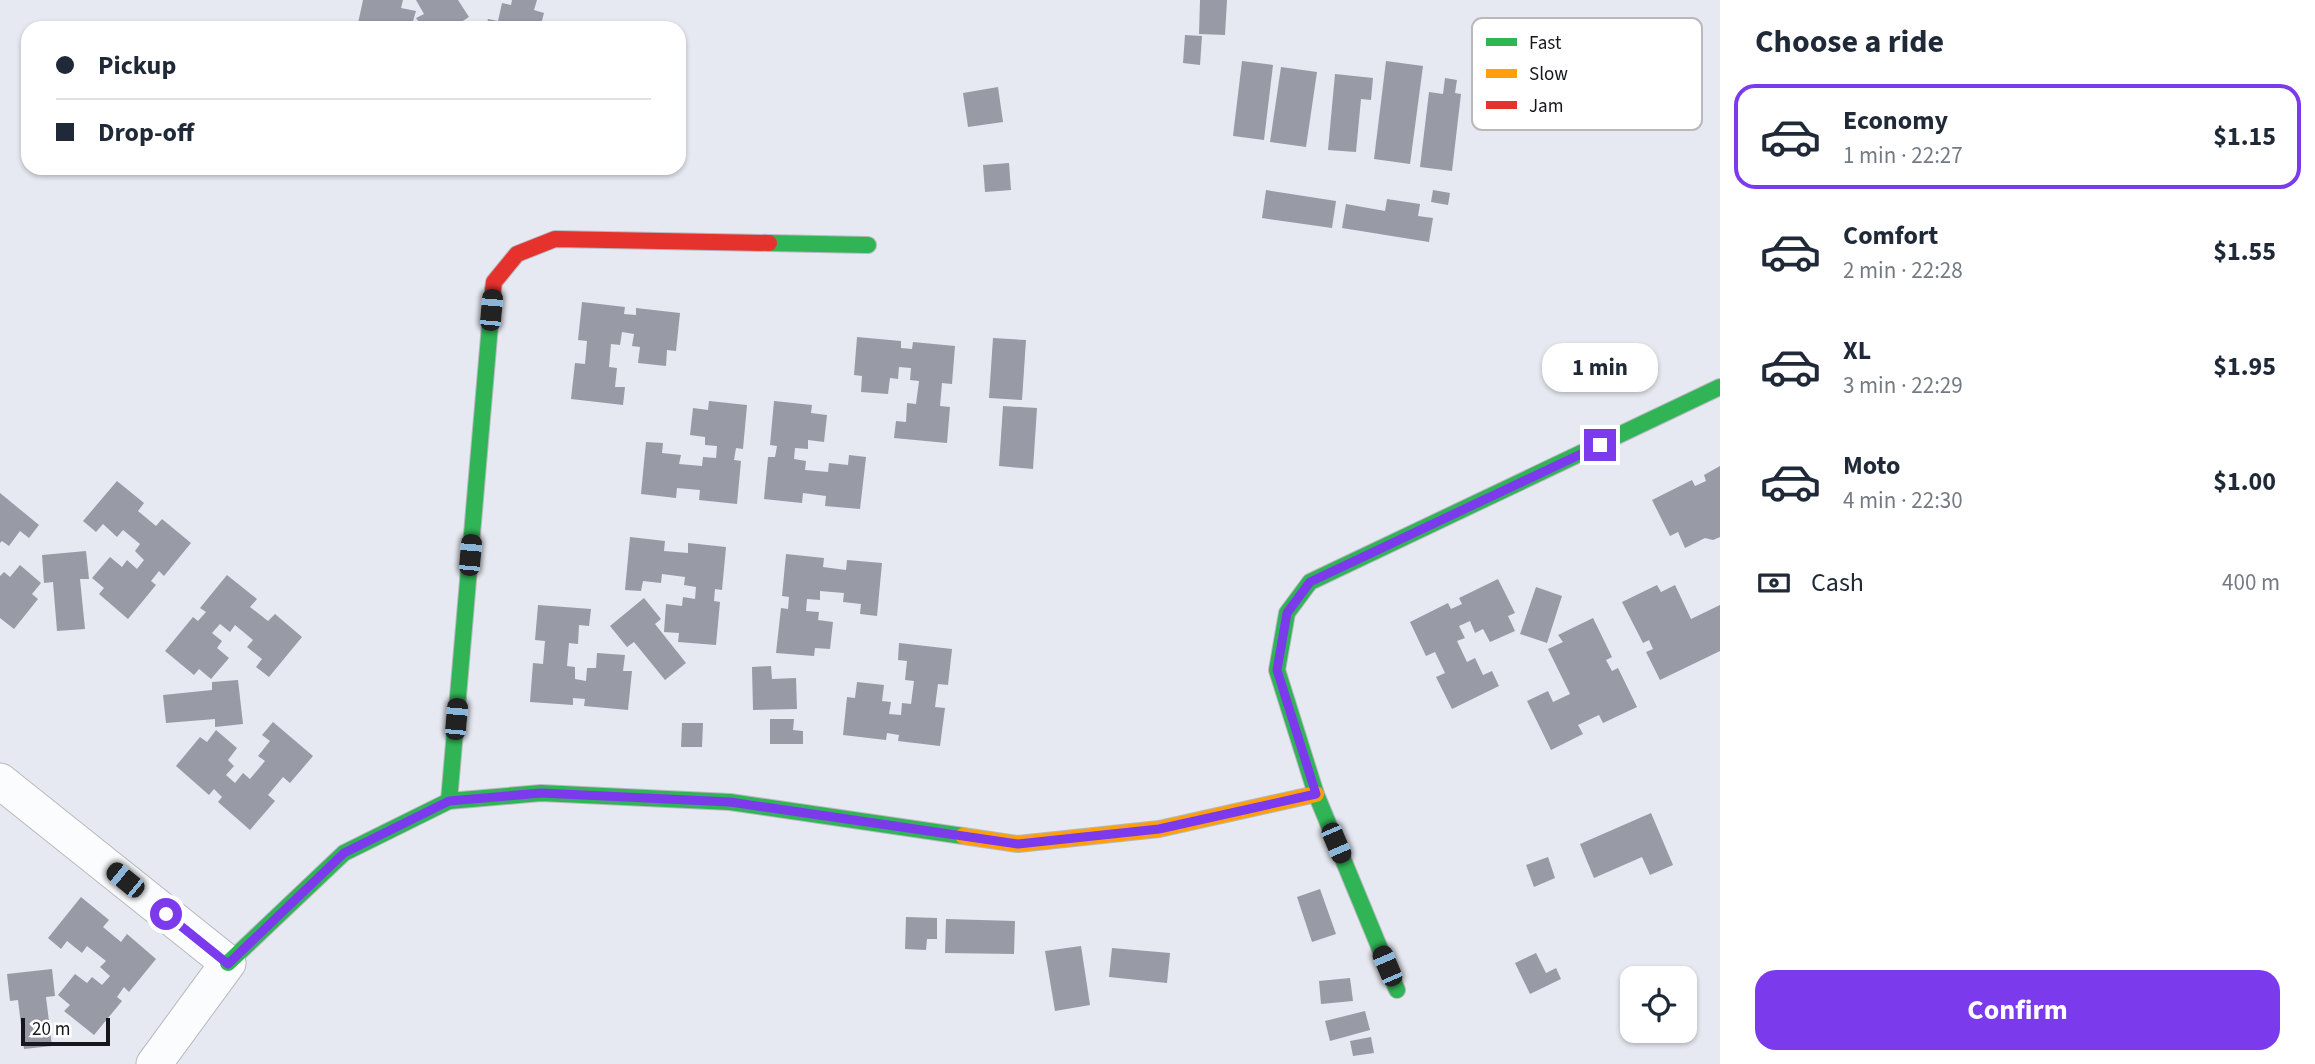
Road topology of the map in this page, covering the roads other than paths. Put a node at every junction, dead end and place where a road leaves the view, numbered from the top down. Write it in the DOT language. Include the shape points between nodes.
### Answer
graph roads {
  1 [pos="868,244"];
  2 [pos="1720,387"];
  3 [pos="0,781"];
  4 [pos="1316,794"];
  5 [pos="449,801"];
  6 [pos="228,964"];
  7 [pos="1397,990"];
  8 [pos="154,1064"];
  1 -- 5 [label="street" via="555,239 517,254 494,282"];
  2 -- 4 [label="street" via="1310,582 1287,613 1277,670"];
  3 -- 6 [label="street"];
  4 -- 5 [label="street" via="1159,829 1018,844 730,802 541,793"];
  4 -- 7 [label="street"];
  5 -- 6 [label="street" via="344,853"];
  6 -- 8 [label="street"];
}
